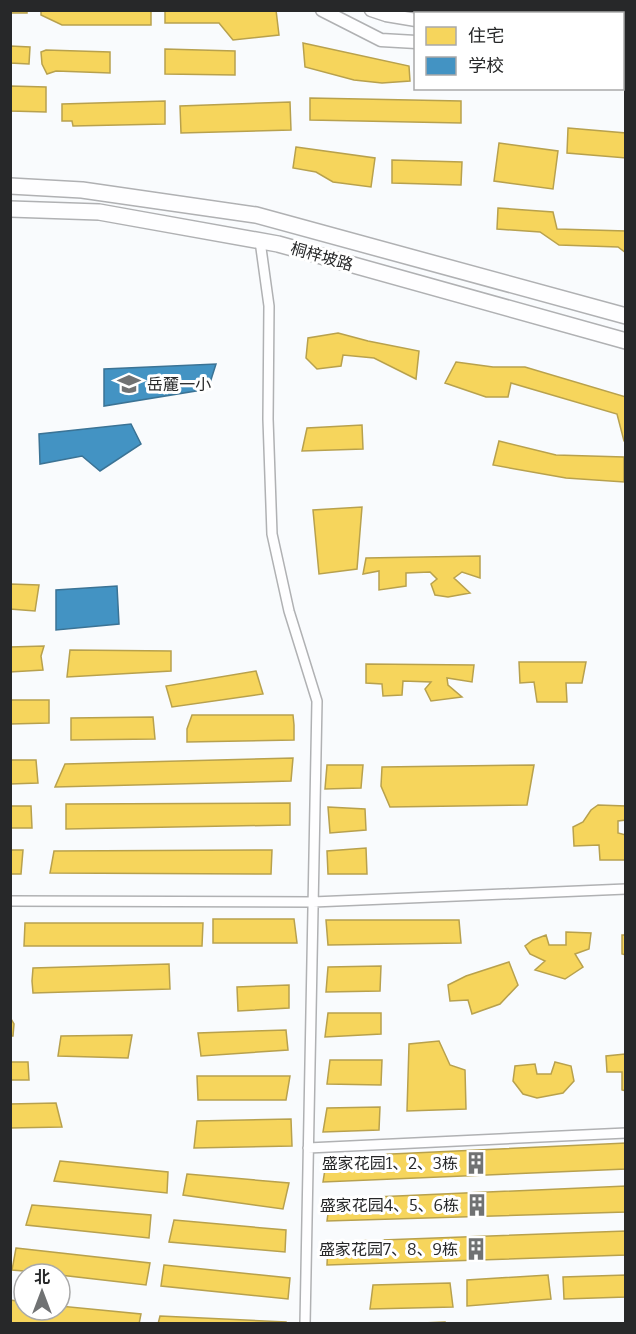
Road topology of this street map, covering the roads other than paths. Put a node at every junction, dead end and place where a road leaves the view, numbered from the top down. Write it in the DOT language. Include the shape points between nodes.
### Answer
graph roads {
  1 [pos="322,10"];
  2 [pos="371,10"];
  3 [pos="414,20"];
  4 [pos="414,42"];
  5 [pos="10,186"];
  6 [pos="10,209"];
  7 [pos="260,241"];
  8 [pos="626,316"];
  9 [pos="626,341"];
  10 [pos="626,889"];
  11 [pos="10,901"];
  12 [pos="313,902"];
  13 [pos="626,1133"];
  14 [pos="308,1148"];
  15 [pos="305,1323"];
  1 -- 4 [label="street" via="381,40"];
  2 -- 3 [label="street"];
  5 -- 8 [label="main road, 桐梓坡路" via="82,190 256,215"];
  6 -- 7 [label="main road, 桐梓坡路" via="99,212"];
  7 -- 9 [label="main road, 桐梓坡路"];
  7 -- 12 [label="street" via="269,306 267,419 272,534 289,611 317,701"];
  10 -- 12 [label="street"];
  11 -- 12 [label="street"];
  12 -- 14 [label="street"];
  13 -- 14 [label="street"];
  14 -- 15 [label="street"];
}
